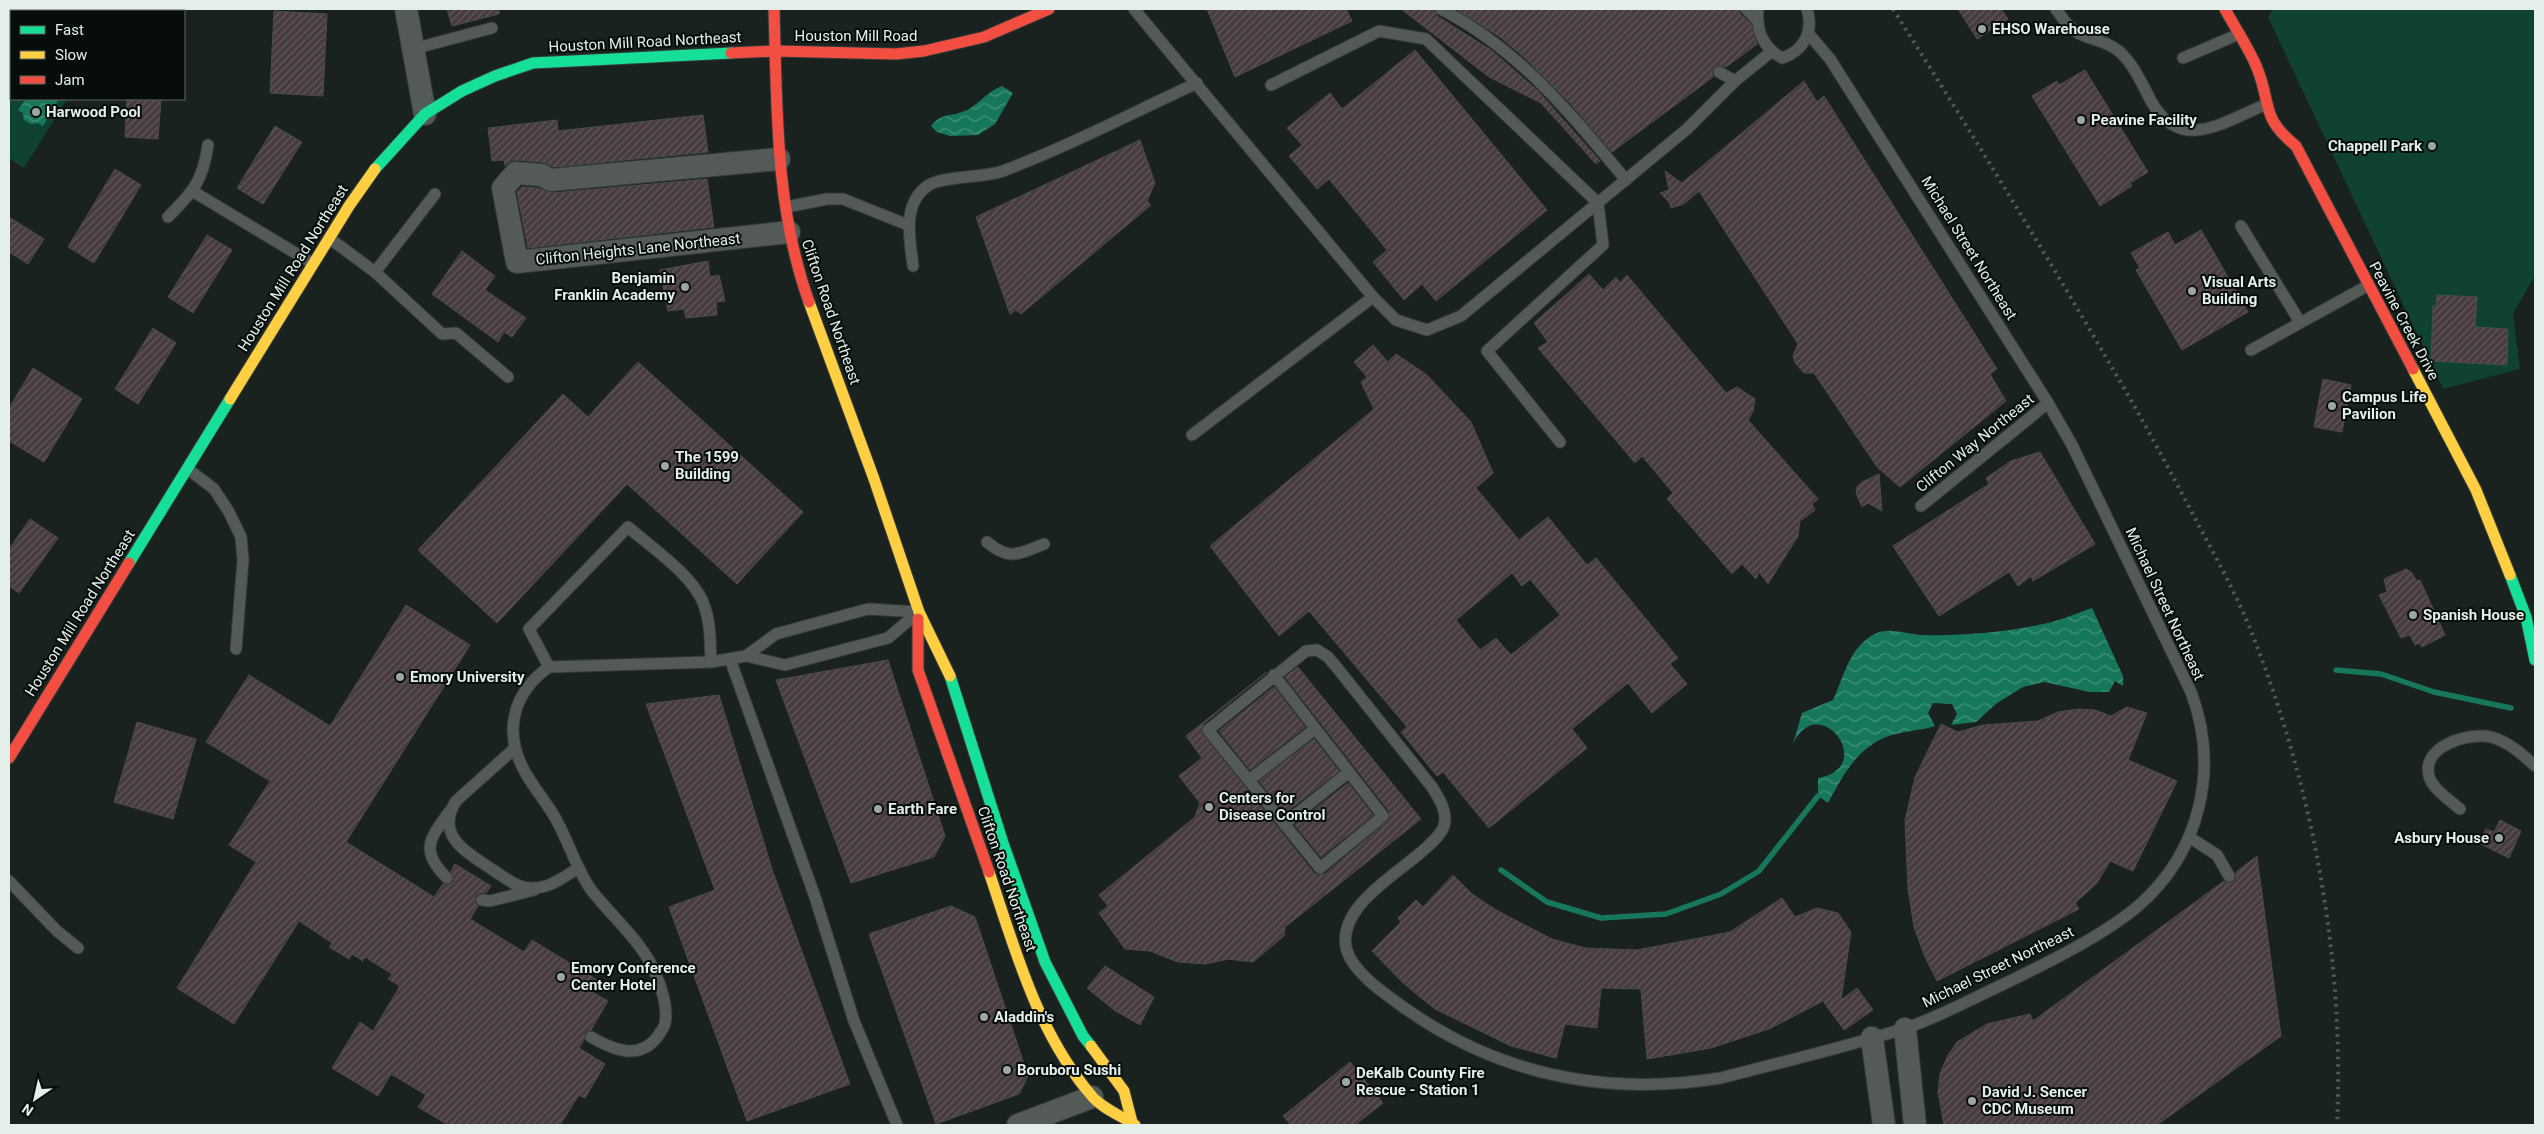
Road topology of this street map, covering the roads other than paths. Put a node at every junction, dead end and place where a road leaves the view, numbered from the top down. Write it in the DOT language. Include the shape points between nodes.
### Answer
graph roads {
  1 [pos="406,9"];
  2 [pos="774,9"];
  3 [pos="1049,9"];
  4 [pos="1134,9"];
  5 [pos="1441,9"];
  6 [pos="1746,9"];
  7 [pos="1758,9"];
  8 [pos="1807,9"];
  9 [pos="2056,9"];
  10 [pos="2225,9"];
  11 [pos="1758,21"];
  12 [pos="492,28"];
  13 [pos="1808,33"];
  14 [pos="2239,34"];
  15 [pos="413,49"];
  16 [pos="776,51"];
  17 [pos="1771,52"];
  18 [pos="2183,58"];
  19 [pos="1719,72"];
  20 [pos="1735,81"];
  21 [pos="1197,84"];
  22 [pos="1271,85"];
  23 [pos="2267,104"];
  24 [pos="425,114"];
  25 [pos="208,145"];
  26 [pos="779,159"];
  27 [pos="1626,180"];
  28 [pos="194,192"];
  29 [pos="436,194"];
  30 [pos="1598,203"];
  31 [pos="785,207"];
  32 [pos="168,217"];
  33 [pos="908,225"];
  34 [pos="2241,226"];
  35 [pos="789,232"];
  36 [pos="329,238"];
  37 [pos="312,263"];
  38 [pos="913,266"];
  39 [pos="375,272"];
  40 [pos="2367,286"];
  41 [pos="1374,297"];
  42 [pos="2300,322"];
  43 [pos="2251,350"];
  44 [pos="508,377"];
  45 [pos="2048,403"];
  46 [pos="1192,434"];
  47 [pos="1560,442"];
  48 [pos="187,468"];
  49 [pos="1921,506"];
  50 [pos="987,542"];
  51 [pos="1044,544"];
  52 [pos="918,612"];
  53 [pos="236,649"];
  54 [pos="746,656"];
  55 [pos="730,659"];
  56 [pos="2535,660"];
  57 [pos="711,662"];
  58 [pos="549,667"];
  59 [pos="1274,675"];
  60 [pos="1315,729"];
  61 [pos="514,749"];
  62 [pos="11,750"];
  63 [pos="2535,766"];
  64 [pos="1348,772"];
  65 [pos="1248,780"];
  66 [pos="2460,809"];
  67 [pos="449,812"];
  68 [pos="1284,824"];
  69 [pos="2189,837"];
  70 [pos="579,868"];
  71 [pos="2229,876"];
  72 [pos="447,878"];
  73 [pos="9,881"];
  74 [pos="540,888"];
  75 [pos="482,900"];
  76 [pos="78,948"];
  77 [pos="1905,1029"];
  78 [pos="591,1037"];
  79 [pos="1872,1038"];
  80 [pos="1092,1097"];
  81 [pos="1133,1124"];
  82 [pos="896,1125"];
  83 [pos="1018,1125"];
  84 [pos="1884,1125"];
  85 [pos="1915,1125"];
  1 -- 15 [label="street"];
  2 -- 16 [label="street, Clifton Road Northeast"];
  3 -- 16 [label="street, Houston Mill Road" via="984,37 924,51 896,54"];
  4 -- 21 [label="lane"];
  5 -- 27 [label="lane" via="1490,38 1536,76"];
  6 -- 11 [label="lane"];
  7 -- 11 [label="lane"];
  8 -- 13 [label="lane"];
  9 -- 23 [label="lane" via="2080,35 2116,48 2129,60 2154,107 2173,126 2201,131"];
  10 -- 14 [label="street, Peavine Creek Drive"];
  11 -- 17 [label="lane" via="1764,42"];
  12 -- 15 [label="lane" via="469,28"];
  13 -- 17 [label="lane" via="1794,54 1782,58"];
  13 -- 45 [label="lane, Michael Street Northeast" via="1830,59"];
  14 -- 18 [label="lane"];
  14 -- 23 [label="street, Peavine Creek Drive" via="2257,68"];
  15 -- 24 [label="street"];
  16 -- 24 [label="street, Houston Mill Road Northeast" via="533,63 462,91"];
  16 -- 26 [label="street, Clifton Road Northeast"];
  17 -- 20 [label="lane"];
  19 -- 20 [label="lane"];
  20 -- 27 [label="lane" via="1687,129"];
  21 -- 33 [label="lane" via="1001,172 929,185 912,207"];
  21 -- 41 [label="lane"];
  22 -- 30 [label="lane" via="1379,31 1426,39"];
  23 -- 40 [label="street, Peavine Creek Drive" via="2271,120 2279,132 2296,146"];
  24 -- 36 [label="street, Houston Mill Road Northeast" via="370,175"];
  25 -- 28 [label="lane" via="206,162"];
  26 -- 31 [label="street, Clifton Road Northeast"];
  26 -- 35 [label="street, Clifton Heights Lane Northeast" via="551,180 541,175 516,173 503,188 517,262"];
  27 -- 30 [label="lane"];
  28 -- 32 [label="lane"];
  28 -- 37 [label="lane"];
  29 -- 39 [label="lane"];
  30 -- 41 [label="lane" via="1461,316 1427,330 1396,320"];
  30 -- 47 [label="lane" via="1603,245 1487,351"];
  31 -- 33 [label="lane" via="827,199 844,200"];
  31 -- 35 [label="street, Clifton Road Northeast"];
  33 -- 38 [label="lane"];
  34 -- 42 [label="lane"];
  35 -- 52 [label="street, Clifton Road Northeast" via="804,288 874,479"];
  36 -- 37 [label="street, Houston Mill Road Northeast"];
  36 -- 39 [label="lane"];
  37 -- 48 [label="street, Houston Mill Road Northeast"];
  39 -- 44 [label="lane" via="442,334 456,333"];
  40 -- 42 [label="lane"];
  40 -- 56 [label="street, Peavine Creek Drive" via="2476,490 2526,617"];
  41 -- 46 [label="lane"];
  42 -- 43 [label="lane"];
  45 -- 49 [label="lane, Clifton Way Northeast"];
  45 -- 69 [label="lane, Michael Street Northeast" via="2113,529 2200,716 2205,778"];
  48 -- 53 [label="lane" via="214,488 241,537 244,560"];
  48 -- 62 [label="street, Houston Mill Road Northeast"];
  50 -- 51 [label="lane" via="1005,554 1016,555"];
  52 -- 54 [label="lane" via="868,609 776,634"];
  52 -- 54 [label="lane" via="888,638 786,665"];
  52 -- 80 [label="street, Clifton Road Northeast" via="918,670 1017,958 1033,999 1060,1052"];
  52 -- 81 [label="street, Clifton Road Northeast" via="954,684 1003,843 1045,962 1083,1036 1124,1091"];
  54 -- 55 [label="lane"];
  55 -- 57 [label="lane"];
  55 -- 82 [label="lane" via="815,898 854,1021"];
  57 -- 58 [label="lane"];
  57 -- 58 [label="lane" via="710,626 700,596 675,568 628,527 529,629"];
  58 -- 61 [label="lane" via="536,676 520,699 513,721"];
  59 -- 60 [label="lane"];
  59 -- 65 [label="lane" via="1208,730"];
  59 -- 79 [label="lane, Michael Street Northeast" via="1306,651 1316,650 1328,657 1428,781 1441,802 1444,826 1428,846 1353,913 1345,930 1347,951 1353,963 1393,1000 1443,1034 1525,1069 1587,1081 1641,1085 1721,1078"];
  60 -- 64 [label="lane"];
  60 -- 65 [label="lane"];
  61 -- 67 [label="lane" via="456,801"];
  61 -- 70 [label="lane" via="526,774 547,802"];
  63 -- 66 [label="lane" via="2517,749 2489,737 2447,744 2434,753 2428,765 2429,776 2434,785"];
  64 -- 68 [label="lane"];
  64 -- 68 [label="lane" via="1383,816 1320,868"];
  65 -- 68 [label="lane"];
  67 -- 72 [label="lane" via="429,841 434,866"];
  67 -- 74 [label="lane" via="452,836 461,849 516,884"];
  69 -- 71 [label="lane" via="2217,855"];
  69 -- 77 [label="lane, Michael Street Northeast" via="2173,868 2149,896 2121,918 2023,974"];
  70 -- 74 [label="lane"];
  70 -- 78 [label="lane" via="590,889 639,945 656,974 666,1024 654,1042 638,1051 621,1051"];
  73 -- 76 [label="lane"];
  74 -- 75 [label="lane" via="490,901"];
  77 -- 79 [label="lane, Michael Street Northeast"];
  77 -- 85 [label="street"];
  79 -- 84 [label="street"];
  80 -- 81 [label="street, Clifton Road Northeast"];
  80 -- 83 [label="street"];
}
